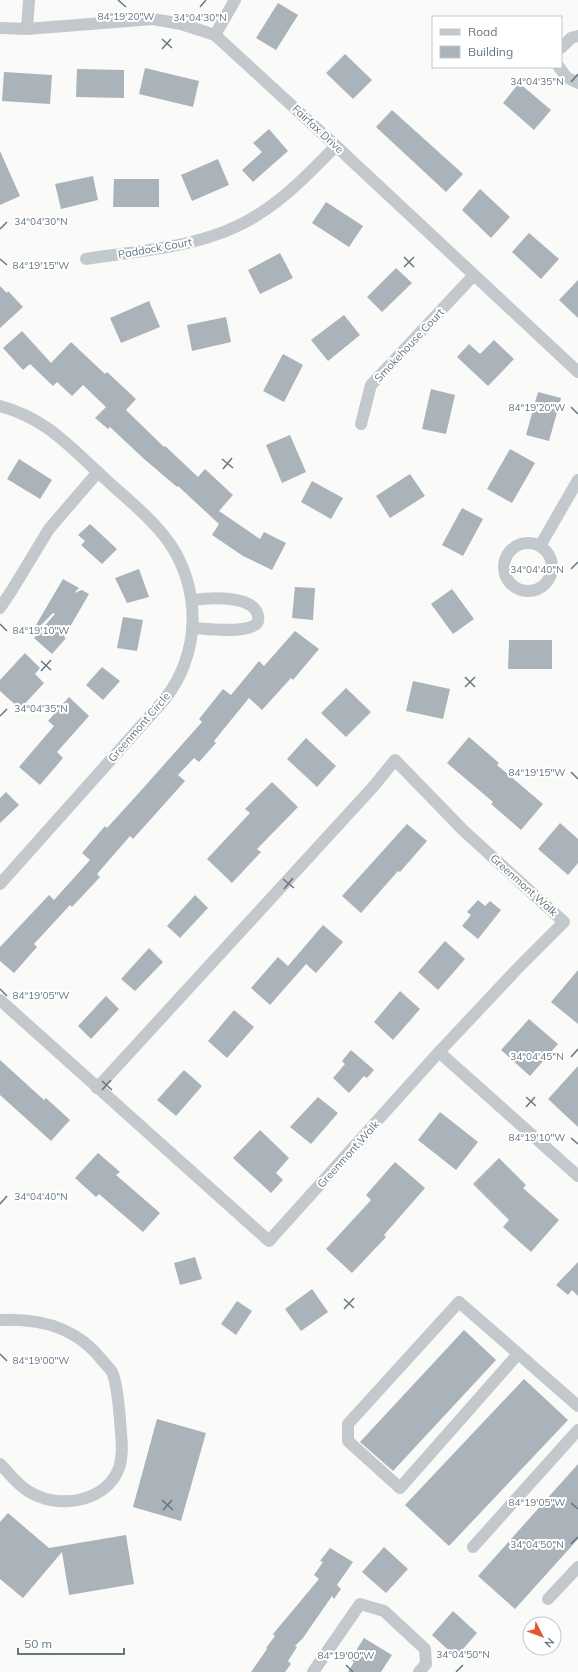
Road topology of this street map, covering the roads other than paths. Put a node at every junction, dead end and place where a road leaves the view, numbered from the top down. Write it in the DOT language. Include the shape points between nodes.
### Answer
graph roads {
  1 [pos="29,0"];
  2 [pos="235,0"];
  3 [pos="0,28"];
  4 [pos="27,29"];
  5 [pos="215,35"];
  6 [pos="578,36"];
  7 [pos="562,47"];
  8 [pos="560,68"];
  9 [pos="578,83"];
  10 [pos="336,146"];
  11 [pos="86,259"];
  12 [pos="474,275"];
  13 [pos="578,372"];
  14 [pos="0,406"];
  15 [pos="361,424"];
  16 [pos="98,472"];
  17 [pos="578,480"];
  18 [pos="540,546"];
  19 [pos="192,600"];
  20 [pos="0,608"];
  21 [pos="193,628"];
  22 [pos="0,884"];
  23 [pos="0,1000"];
  24 [pos="440,1052"];
  25 [pos="97,1088"];
  26 [pos="578,1176"];
  27 [pos="0,1320"];
  28 [pos="518,1354"];
  29 [pos="578,1406"];
  30 [pos="578,1430"];
  31 [pos="0,1464"];
  32 [pos="473,1547"];
  33 [pos="578,1567"];
  34 [pos="548,1599"];
  35 [pos="312,1672"];
  36 [pos="419,1672"];
  1 -- 4 [label="street"];
  2 -- 5 [label="street"];
  3 -- 4 [label="street, Fairfax Drive"];
  4 -- 5 [label="street, Fairfax Drive" via="153,19 181,24"];
  5 -- 10 [label="street, Fairfax Drive"];
  6 -- 7 [label="street" via="571,38"];
  8 -- 9 [label="street" via="566,77"];
  10 -- 11 [label="street, Paddock Court" via="284,197 259,215 235,227 191,242"];
  10 -- 12 [label="street, Fairfax Drive"];
  12 -- 13 [label="street, Fairfax Drive"];
  12 -- 15 [label="street, Smokehouse Court" via="371,385"];
  14 -- 16 [label="street, Greenmont Circle" via="32,418 56,433"];
  16 -- 19 [label="street, Greenmont Circle" via="168,541 183,569"];
  16 -- 20 [label="street" via="49,529"];
  17 -- 18 [label="street"];
  19 -- 21 [label="street, Greenmont Circle"];
  19 -- 21 [label="street" via="223,599 245,602 254,609 258,618 258,623 247,628"];
  21 -- 22 [label="street, Greenmont Circle" via="184,665 176,684 165,699"];
  23 -- 25 [label="street, Greenmont Walk"];
  24 -- 25 [label="street, Greenmont Walk" via="269,1241"];
  24 -- 25 [label="street, Greenmont Walk" via="564,922 464,830 395,760"];
  24 -- 26 [label="street"];
  27 -- 31 [label="street" via="42,1322 62,1329 96,1352 112,1372 122,1447 119,1468 107,1486 90,1498 69,1501 48,1499 29,1491 12,1478"];
  28 -- 28 [label="street" via="400,1488 348,1441 348,1424 459,1302"];
  28 -- 29 [label="street"];
  30 -- 32 [label="street"];
  33 -- 34 [label="street"];
  35 -- 36 [label="street" via="360,1604 384,1611 425,1649 426,1664"];
}
